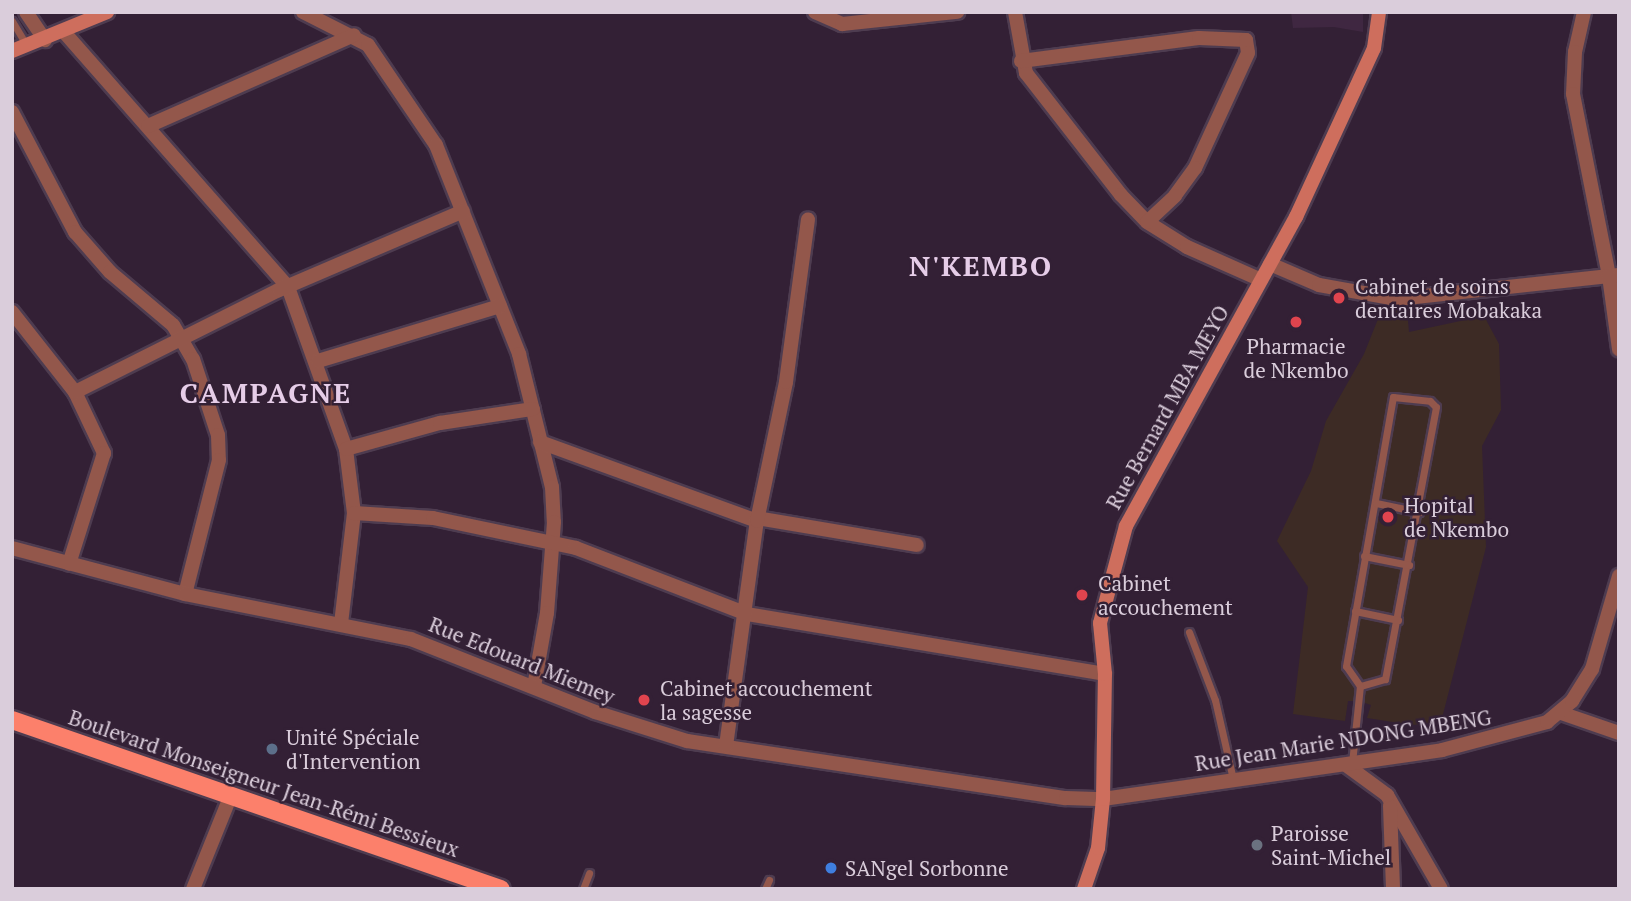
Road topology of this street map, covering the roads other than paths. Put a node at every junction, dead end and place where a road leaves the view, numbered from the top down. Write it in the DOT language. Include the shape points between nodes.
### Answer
graph roads {
  1 [pos="26,12"];
  2 [pos="107,12"];
  3 [pos="303,12"];
  4 [pos="815,12"];
  5 [pos="957,12"];
  6 [pos="1016,12"];
  7 [pos="1379,12"];
  8 [pos="1584,12"];
  9 [pos="12,21"];
  10 [pos="64,32"];
  11 [pos="354,35"];
  12 [pos="46,40"];
  13 [pos="27,46"];
  14 [pos="12,51"];
  15 [pos="1021,61"];
  16 [pos="12,112"];
  17 [pos="148,126"];
  18 [pos="463,211"];
  19 [pos="808,219"];
  20 [pos="1147,222"];
  21 [pos="1270,264"];
  22 [pos="1614,275"];
  23 [pos="1261,280"];
  24 [pos="288,287"];
  25 [pos="500,306"];
  26 [pos="12,312"];
  27 [pos="186,340"];
  28 [pos="1619,349"];
  29 [pos="318,361"];
  30 [pos="75,392"];
  31 [pos="533,409"];
  32 [pos="540,442"];
  33 [pos="346,449"];
  34 [pos="1376,503"];
  35 [pos="1419,512"];
  36 [pos="354,513"];
  37 [pos="757,520"];
  38 [pos="553,543"];
  39 [pos="917,545"];
  40 [pos="12,548"];
  41 [pos="1364,556"];
  42 [pos="69,564"];
  43 [pos="1409,565"];
  44 [pos="1619,576"];
  45 [pos="186,594"];
  46 [pos="1356,611"];
  47 [pos="747,614"];
  48 [pos="1398,620"];
  49 [pos="1614,621"];
  50 [pos="341,623"];
  51 [pos="1189,632"];
  52 [pos="1105,674"];
  53 [pos="534,687"];
  54 [pos="1360,687"];
  55 [pos="1561,713"];
  56 [pos="12,720"];
  57 [pos="1619,733"];
  58 [pos="726,746"];
  59 [pos="1399,756"];
  60 [pos="1348,764"];
  61 [pos="1233,779"];
  62 [pos="231,795"];
  63 [pos="1103,799"];
  64 [pos="1388,799"];
  65 [pos="589,873"];
  66 [pos="769,880"];
  67 [pos="193,889"];
  68 [pos="501,889"];
  69 [pos="583,889"];
  70 [pos="765,889"];
  71 [pos="1084,889"];
  72 [pos="1393,889"];
  73 [pos="1441,889"];
  1 -- 12 [label="street"];
  2 -- 10 [label="main road"];
  3 -- 11 [label="street"];
  4 -- 5 [label="street" via="842,24"];
  6 -- 15 [label="street"];
  7 -- 21 [label="main road, Rue Bernard MBA MEYO" via="1374,48"];
  8 -- 22 [label="street" via="1575,52 1573,94"];
  9 -- 13 [label="lane"];
  10 -- 12 [label="main road"];
  10 -- 17 [label="street"];
  11 -- 17 [label="street"];
  11 -- 18 [label="street" via="390,72 436,145"];
  12 -- 13 [label="main road"];
  13 -- 14 [label="main road"];
  15 -- 20 [label="street" via="1093,162"];
  15 -- 20 [label="street" via="1199,38 1246,40 1248,53 1195,168 1175,196"];
  16 -- 27 [label="street" via="75,232 110,272 149,302"];
  17 -- 24 [label="street"];
  18 -- 24 [label="street"];
  18 -- 25 [label="street"];
  19 -- 37 [label="street" via="786,382"];
  20 -- 23 [label="street" via="1187,247"];
  21 -- 22 [label="street" via="1320,285 1397,299"];
  21 -- 23 [label="main road, Rue Bernard MBA MEYO"];
  22 -- 28 [label="street"];
  23 -- 52 [label="main road, Rue Bernard MBA MEYO" via="1126,526 1100,623"];
  24 -- 27 [label="street"];
  24 -- 29 [label="street"];
  25 -- 29 [label="street"];
  25 -- 31 [label="street"];
  26 -- 30 [label="street"];
  27 -- 30 [label="street"];
  27 -- 45 [label="street" via="212,412 219,460"];
  29 -- 33 [label="street"];
  30 -- 42 [label="street" via="104,453"];
  31 -- 32 [label="street"];
  31 -- 33 [label="street" via="440,422"];
  32 -- 37 [label="street"];
  32 -- 38 [label="street" via="552,487"];
  33 -- 36 [label="street"];
  34 -- 35 [label="lane"];
  34 -- 35 [label="lane" via="1393,397 1430,401 1436,407"];
  34 -- 41 [label="lane"];
  35 -- 43 [label="lane"];
  36 -- 38 [label="street" via="411,514"];
  36 -- 50 [label="street"];
  37 -- 39 [label="street"];
  37 -- 47 [label="street"];
  38 -- 47 [label="street"];
  38 -- 53 [label="street"];
  40 -- 42 [label="street, Rue Edouard Miemey"];
  41 -- 43 [label="lane"];
  41 -- 46 [label="lane"];
  42 -- 45 [label="street, Rue Edouard Miemey"];
  43 -- 48 [label="lane"];
  44 -- 49 [label="street, Rue Jean Marie NDONG MBENG"];
  45 -- 50 [label="street, Rue Edouard Miemey"];
  46 -- 48 [label="lane"];
  46 -- 54 [label="lane" via="1346,666"];
  47 -- 52 [label="street"];
  47 -- 58 [label="street"];
  48 -- 54 [label="lane" via="1385,679"];
  49 -- 55 [label="street, Rue Jean Marie NDONG MBENG" via="1592,669"];
  50 -- 53 [label="street, Rue Edouard Miemey" via="450,651"];
  51 -- 61 [label="lane" via="1214,700"];
  52 -- 63 [label="main road, Rue Bernard MBA MEYO"];
  53 -- 58 [label="street, Rue Edouard Miemey" via="648,732"];
  54 -- 60 [label="lane"];
  55 -- 57 [label="street"];
  55 -- 59 [label="street, Rue Jean Marie NDONG MBENG" via="1527,730"];
  56 -- 62 [label="main road, Boulevard Monseigneur Jean-Rémi Bessieux"];
  58 -- 63 [label="street, Rue Edouard Miemey" via="1066,798"];
  59 -- 60 [label="street, Rue Jean Marie NDONG MBENG"];
  59 -- 64 [label="street" via="1385,769"];
  60 -- 61 [label="street, Rue Jean Marie NDONG MBENG"];
  60 -- 64 [label="street"];
  61 -- 63 [label="street, Rue Jean Marie NDONG MBENG"];
  62 -- 67 [label="street"];
  62 -- 68 [label="main road, Boulevard Monseigneur Jean-Rémi Bessieux"];
  63 -- 71 [label="main road, Rue Bernard MBA MEYO" via="1098,848"];
  64 -- 72 [label="street"];
  64 -- 73 [label="street"];
  65 -- 69 [label="lane"];
  66 -- 70 [label="lane"];
}
